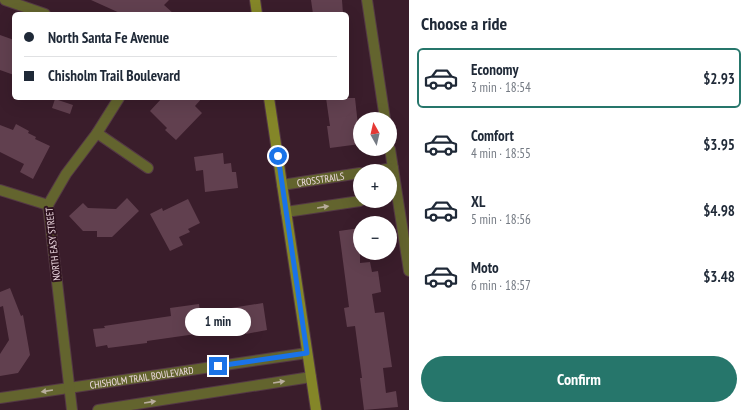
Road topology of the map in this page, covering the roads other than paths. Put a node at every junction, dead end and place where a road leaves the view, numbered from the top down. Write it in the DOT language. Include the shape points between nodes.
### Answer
graph roads {
  1 [pos="6,0"];
  2 [pos="255,0"];
  3 [pos="367,0"];
  4 [pos="39,12"];
  5 [pos="257,12"];
  6 [pos="118,100"];
  7 [pos="269,100"];
  8 [pos="384,112"];
  9 [pos="97,133"];
  10 [pos="148,168"];
  11 [pos="353,174"];
  12 [pos="282,185"];
  13 [pos="0,190"];
  14 [pos="353,202"];
  15 [pos="48,205"];
  16 [pos="396,208"];
  17 [pos="286,212"];
  18 [pos="409,271"];
  19 [pos="307,353"];
  20 [pos="311,377"];
  21 [pos="69,387"];
  22 [pos="0,398"];
  23 [pos="72,410"];
  24 [pos="98,410"];
  25 [pos="316,410"];
  1 -- 4 [label="street"];
  2 -- 5 [label="main road"];
  3 -- 8 [label="street"];
  6 -- 9 [label="street, NORTH EASY STREET"];
  7 -- 12 [label="main road"];
  9 -- 10 [label="street"];
  9 -- 15 [label="street, NORTH EASY STREET" via="66,174"];
  11 -- 12 [label="street, CROSSTRAILS"];
  12 -- 17 [label="main road"];
  13 -- 15 [label="street"];
  17 -- 14 [label="street, one-way"];
  15 -- 21 [label="street, NORTH EASY STREET"];
  16 -- 18 [label="street"];
  17 -- 19 [label="main road"];
  19 -- 20 [label="main road"];
  19 -- 21 [label="street, CHISHOLM TRAIL BOULEVARD"];
  24 -- 20 [label="street, one-way"];
  20 -- 25 [label="main road"];
  21 -- 22 [label="street, CHISHOLM TRAIL BOULEVARD, one-way"];
  21 -- 23 [label="street, NORTH EASY STREET"];
}
